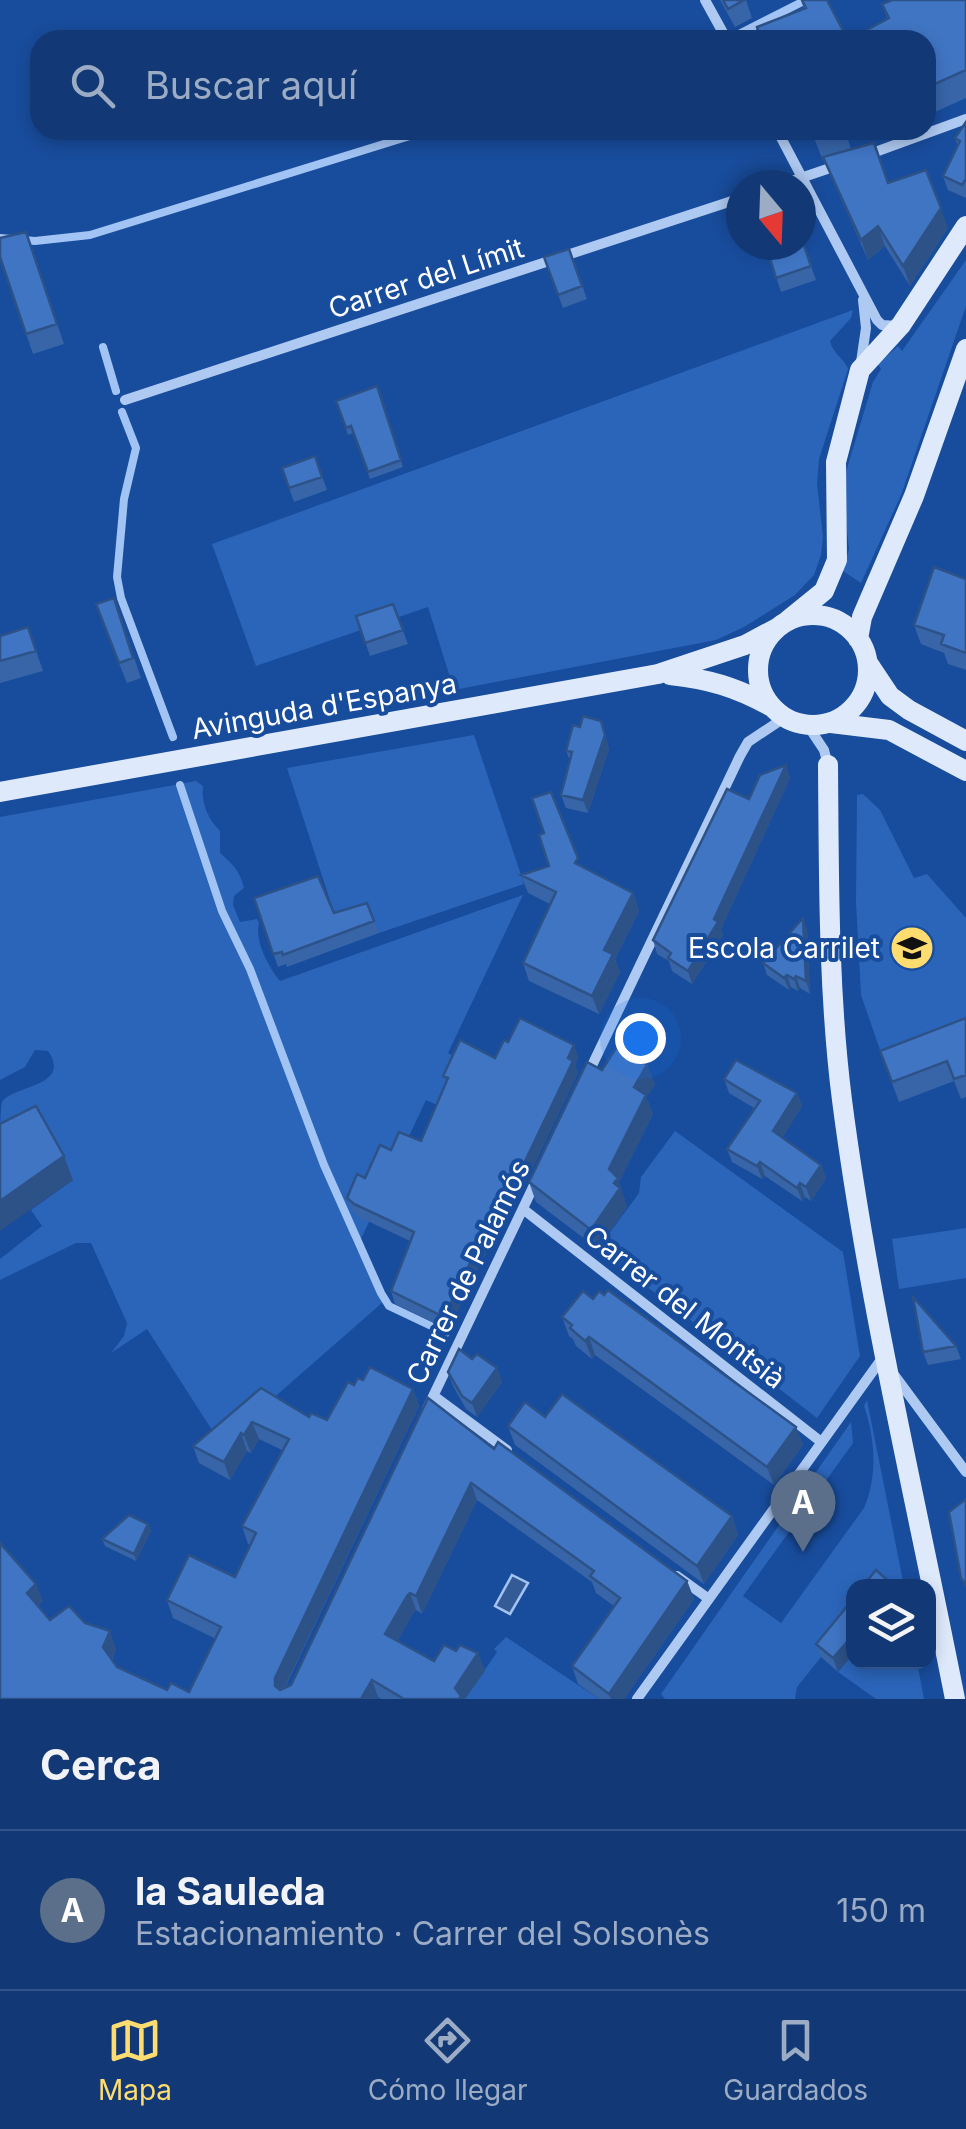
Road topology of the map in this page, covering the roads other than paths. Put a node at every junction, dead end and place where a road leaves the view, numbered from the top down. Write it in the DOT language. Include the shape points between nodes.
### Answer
graph roads {
  1 [pos="705,0"];
  2 [pos="721,30"];
  3 [pos="966,119"];
  4 [pos="936,130"];
  5 [pos="783,140"];
  6 [pos="907,140"];
  7 [pos="800,170"];
  8 [pos="816,173"];
  9 [pos="816,201"];
  10 [pos="726,203"];
  11 [pos="966,226"];
  12 [pos="862,294"];
  13 [pos="901,325"];
  14 [pos="966,349"];
  15 [pos="860,370"];
  16 [pos="125,400"];
  17 [pos="782,624"];
  18 [pos="860,628"];
  19 [pos="867,661"];
  20 [pos="658,674"];
  21 [pos="777,712"];
  22 [pos="831,722"];
  23 [pos="808,726"];
  24 [pos="966,740"];
  25 [pos="828,765"];
  26 [pos="966,771"];
  27 [pos="0,792"];
  28 [pos="583,1084"];
  29 [pos="540,1173"];
  30 [pos="523,1209"];
  31 [pos="881,1360"];
  32 [pos="434,1396"];
  33 [pos="425,1414"];
  34 [pos="898,1414"];
  35 [pos="820,1441"];
  36 [pos="948,1448"];
  37 [pos="522,1461"];
  38 [pos="966,1472"];
  39 [pos="662,1565"];
  40 [pos="708,1599"];
  41 [pos="636,1699"];
  42 [pos="955,1699"];
  1 -- 2 [label="street"];
  3 -- 4 [label="street"];
  5 -- 7 [label="street"];
  6 -- 8 [label="street"];
  9 -- 12 [label="street"];
  10 -- 16 [label="street, Carrer del Límit"];
  11 -- 13 [label="street"];
  12 -- 13 [label="street" via="882,325"];
  12 -- 15 [label="street"];
  13 -- 15 [label="street"];
  14 -- 18 [label="street"];
  15 -- 17 [label="street" via="836,462 837,560 824,591"];
  17 -- 18 [label="street" via="826,617"];
  17 -- 20 [label="street, Avinguda d'Espanya" via="745,645"];
  17 -- 21 [label="street" via="766,641 758,666 761,691"];
  18 -- 19 [label="street"];
  19 -- 22 [label="street" via="858,702"];
  19 -- 24 [label="street" via="890,696"];
  20 -- 21 [label="street, Avinguda d'Espanya" via="738,688"];
  20 -- 27 [label="street, Avinguda d'Espanya"];
  21 -- 23 [label="street"];
  21 -- 28 [label="street" via="740,756"];
  22 -- 23 [label="street"];
  22 -- 26 [label="street" via="890,730"];
  23 -- 25 [label="street"];
  25 -- 31 [label="street" via="838,1062"];
  29 -- 30 [label="street, Carrer de Palamós"];
  30 -- 32 [label="street, Carrer de Palamós"];
  30 -- 35 [label="street, Carrer del Montsià"];
  31 -- 34 [label="street"];
  31 -- 35 [label="street"];
  31 -- 36 [label="street"];
  32 -- 33 [label="street, Carrer de Palamós"];
  32 -- 37 [label="street"];
  34 -- 36 [label="street" via="906,1406"];
  34 -- 42 [label="street"];
  35 -- 40 [label="street"];
  36 -- 38 [label="street"];
  39 -- 40 [label="street"];
  40 -- 41 [label="street"];
}
